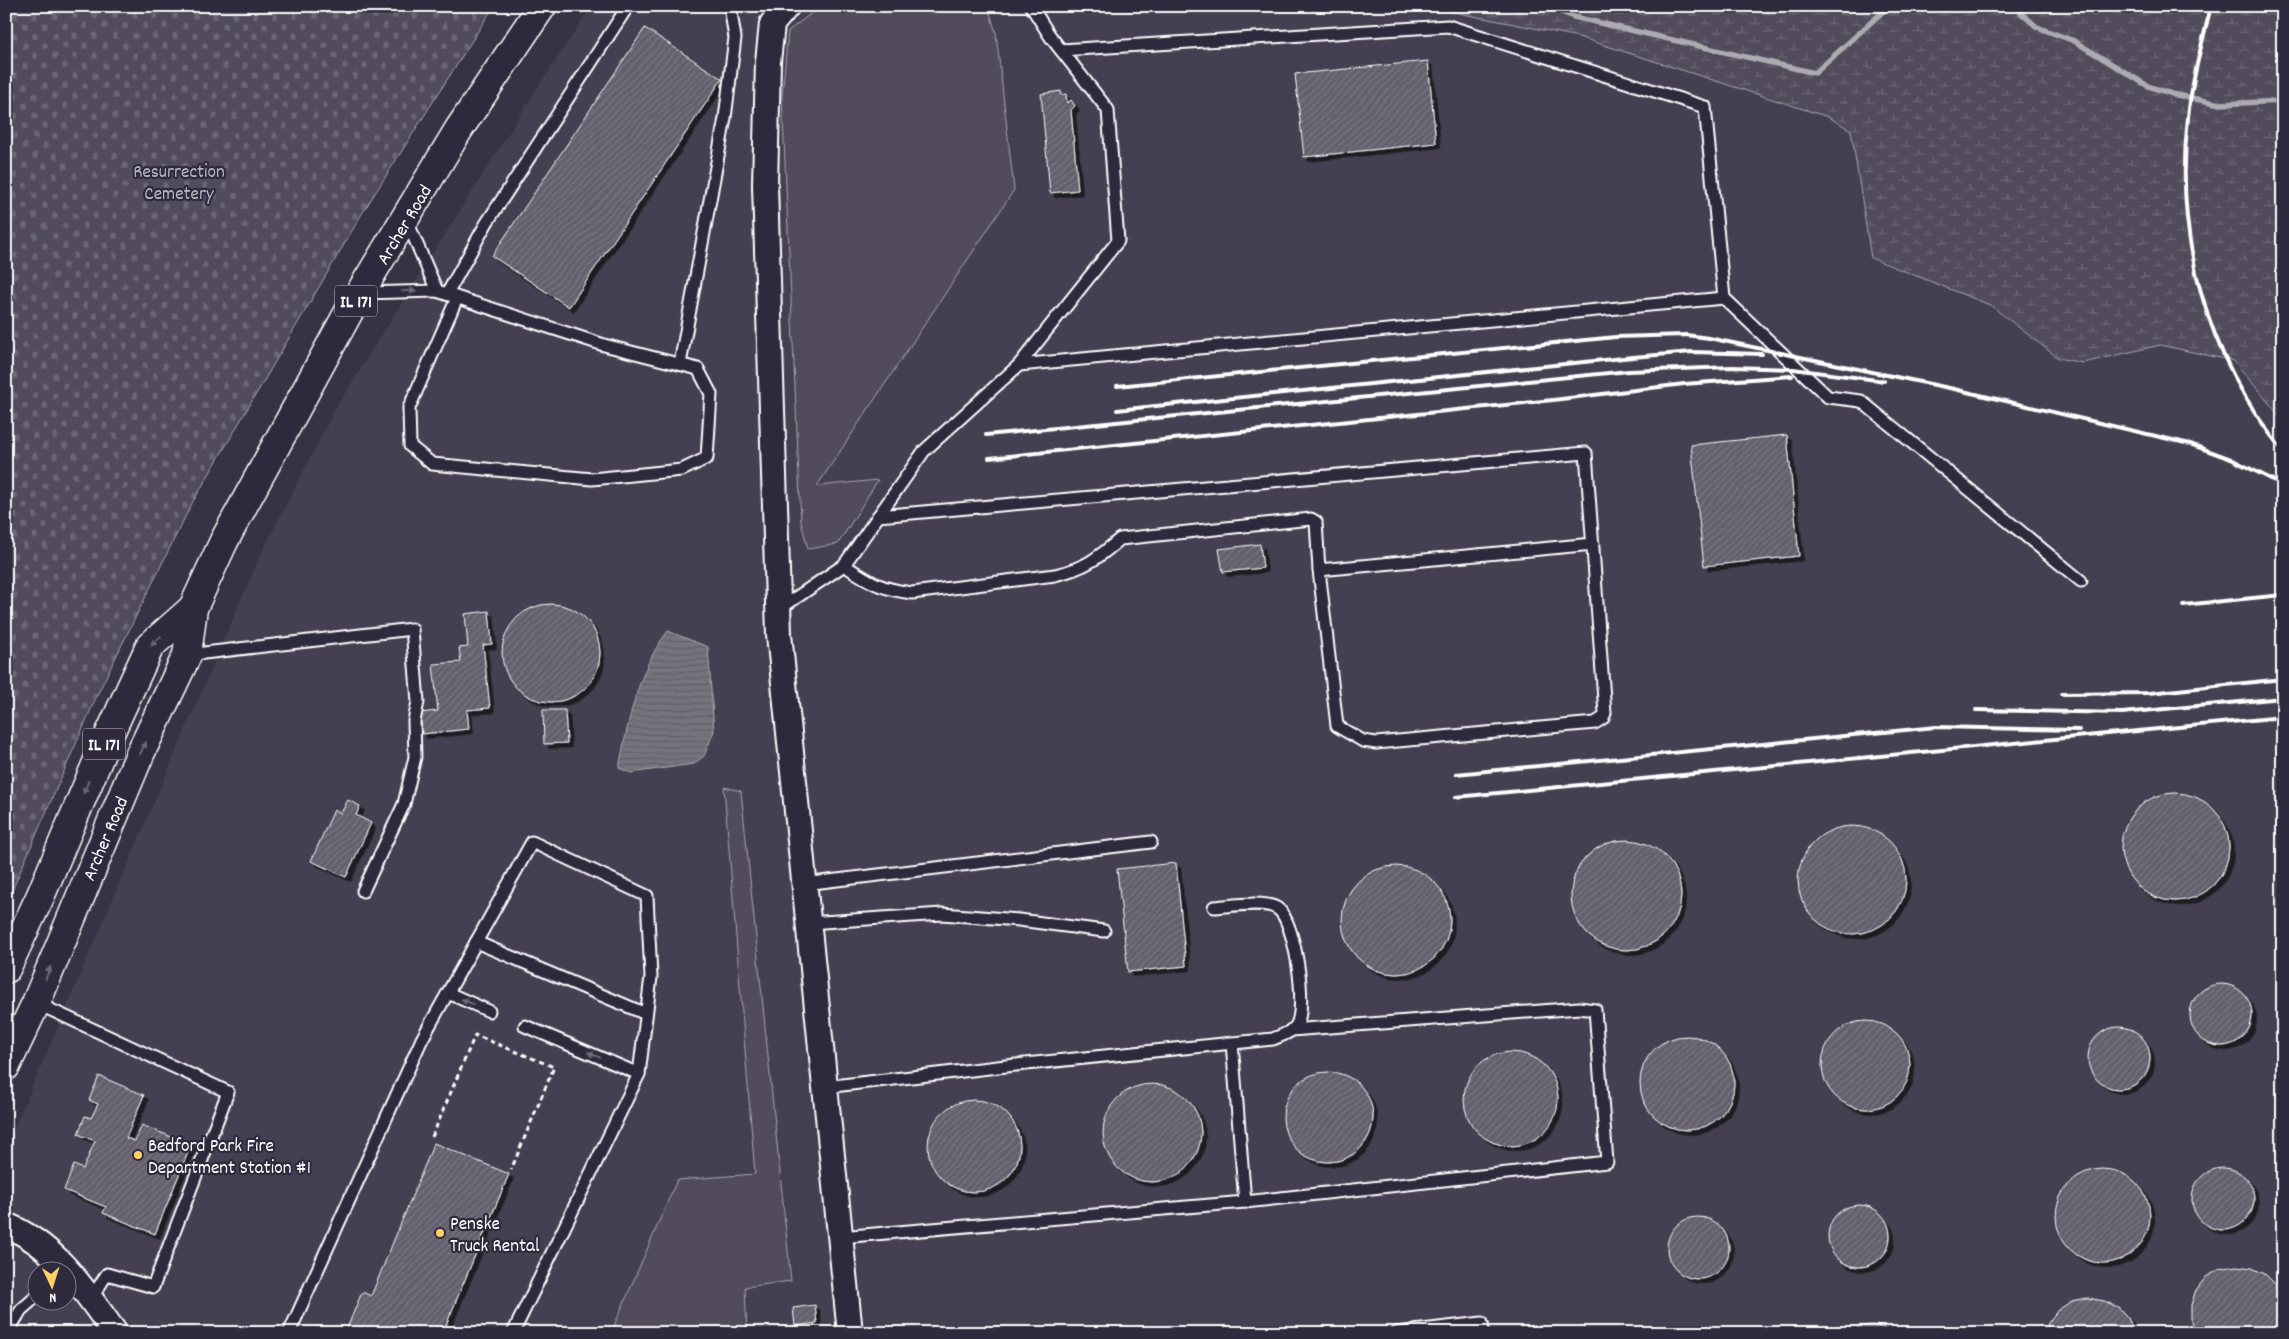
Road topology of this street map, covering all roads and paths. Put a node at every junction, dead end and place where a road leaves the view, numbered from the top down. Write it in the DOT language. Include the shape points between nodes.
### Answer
graph roads {
  1 [pos="542,6"];
  2 [pos="628,6"];
  3 [pos="730,6"];
  4 [pos="787,6"];
  5 [pos="1031,6"];
  6 [pos="1061,50"];
  7 [pos="406,219"];
  8 [pos="360,293"];
  9 [pos="447,294"];
  10 [pos="1724,298"];
  11 [pos="680,364"];
  12 [pos="1019,365"];
  13 [pos="878,516"];
  14 [pos="1593,544"];
  15 [pos="844,565"];
  16 [pos="1319,570"];
  17 [pos="2081,582"];
  18 [pos="193,608"];
  19 [pos="778,610"];
  20 [pos="186,655"];
  21 [pos="1151,842"];
  22 [pos="804,884"];
  23 [pos="363,891"];
  24 [pos="1214,907"];
  25 [pos="808,923"];
  26 [pos="1104,931"];
  27 [pos="476,942"];
  28 [pos="6,969"];
  29 [pos="448,993"];
  30 [pos="36,1004"];
  31 [pos="489,1011"];
  32 [pos="646,1014"];
  33 [pos="525,1026"];
  34 [pos="1291,1030"];
  35 [pos="1232,1043"];
  36 [pos="6,1066"];
  37 [pos="639,1074"];
  38 [pos="825,1087"];
  39 [pos="432,1138"];
  40 [pos="511,1170"];
  41 [pos="1245,1202"];
  42 [pos="6,1225"];
  43 [pos="840,1237"];
  44 [pos="60,1262"];
  45 [pos="78,1283"];
  46 [pos="91,1299"];
  47 [pos="28,1304"];
  48 [pos="7,1333"];
  49 [pos="115,1333"];
  50 [pos="289,1333"];
  51 [pos="513,1333"];
  52 [pos="850,1333"];
  53 [pos="1396,1333"];
  54 [pos="1483,1333"];
  1 -- 7 [label="main road, Archer Road / IL 171" via="460,129"];
  2 -- 9 [label="lane" via="486,224"];
  3 -- 11 [label="lane" via="735,38 725,118"];
  4 -- 19 [label="street" via="772,24 768,62 766,185"];
  5 -- 6 [label="lane"];
  6 -- 10 [label="lane" via="1448,26 1705,107"];
  6 -- 12 [label="lane" via="1108,110 1118,241"];
  7 -- 8 [label="main road, Archer Road / IL 171"];
  7 -- 9 [label="lane"];
  8 -- 9 [label="lane, one-way" via="409,290"];
  8 -- 18 [label="main road, Archer Road / IL 171" via="224,541"];
  9 -- 11 [label="lane" via="604,346"];
  9 -- 11 [label="lane" via="409,408 410,446 432,464 592,479 682,470 707,458 711,394 698,368"];
  10 -- 12 [label="lane"];
  10 -- 17 [label="lane" via="1828,397 1861,401"];
  12 -- 13 [label="lane" via="924,451"];
  13 -- 14 [label="lane" via="1586,453"];
  13 -- 15 [label="lane"];
  14 -- 16 [label="lane"];
  14 -- 16 [label="lane" via="1605,713 1595,723 1386,742 1363,741 1338,726"];
  15 -- 16 [label="lane" via="876,586 912,593 1055,575 1078,569 1102,555 1120,539 1311,519 1316,522"];
  15 -- 19 [label="lane"];
  18 -- 20 [label="main road, Archer Road / IL 171"];
  18 -- 28 [label="main road, Archer Road / IL 171, one-way" via="150,646"];
  19 -- 22 [label="street"];
  20 -- 23 [label="lane" via="412,629 418,702 414,721 415,757 404,804"];
  30 -- 20 [label="main road, Archer Road / IL 171, one-way" via="105,835"];
  21 -- 22 [label="lane"];
  22 -- 25 [label="street"];
  24 -- 34 [label="lane" via="1256,904 1277,908 1285,915 1293,937 1302,1004 1296,1026"];
  25 -- 26 [label="lane" via="942,914"];
  25 -- 38 [label="street"];
  27 -- 29 [label="lane"];
  27 -- 32 [label="lane"];
  27 -- 32 [label="lane" via="532,842 647,896 651,977"];
  31 -- 29 [label="lane, one-way"];
  29 -- 50 [label="lane" via="422,1039"];
  30 -- 36 [label="main road, Archer Road / IL 171"];
  30 -- 46 [label="lane" via="228,1092 153,1287 107,1274"];
  32 -- 37 [label="lane"];
  37 -- 33 [label="lane, one-way"];
  34 -- 35 [label="lane" via="1273,1038"];
  34 -- 41 [label="lane" via="1579,1008 1595,1010 1607,1162"];
  35 -- 38 [label="lane"];
  35 -- 41 [label="lane"];
  37 -- 51 [label="lane"];
  38 -- 43 [label="street"];
  39 -- 40 [label="path" via="476,1035 554,1067"];
  41 -- 43 [label="lane"];
  42 -- 44 [label="street" via="21,1231"];
  43 -- 52 [label="street"];
  45 -- 46 [label="street"];
  46 -- 49 [label="street"];
  47 -- 48 [label="lane"];
  53 -- 54 [label="lane" via="1482,1323"];
}
